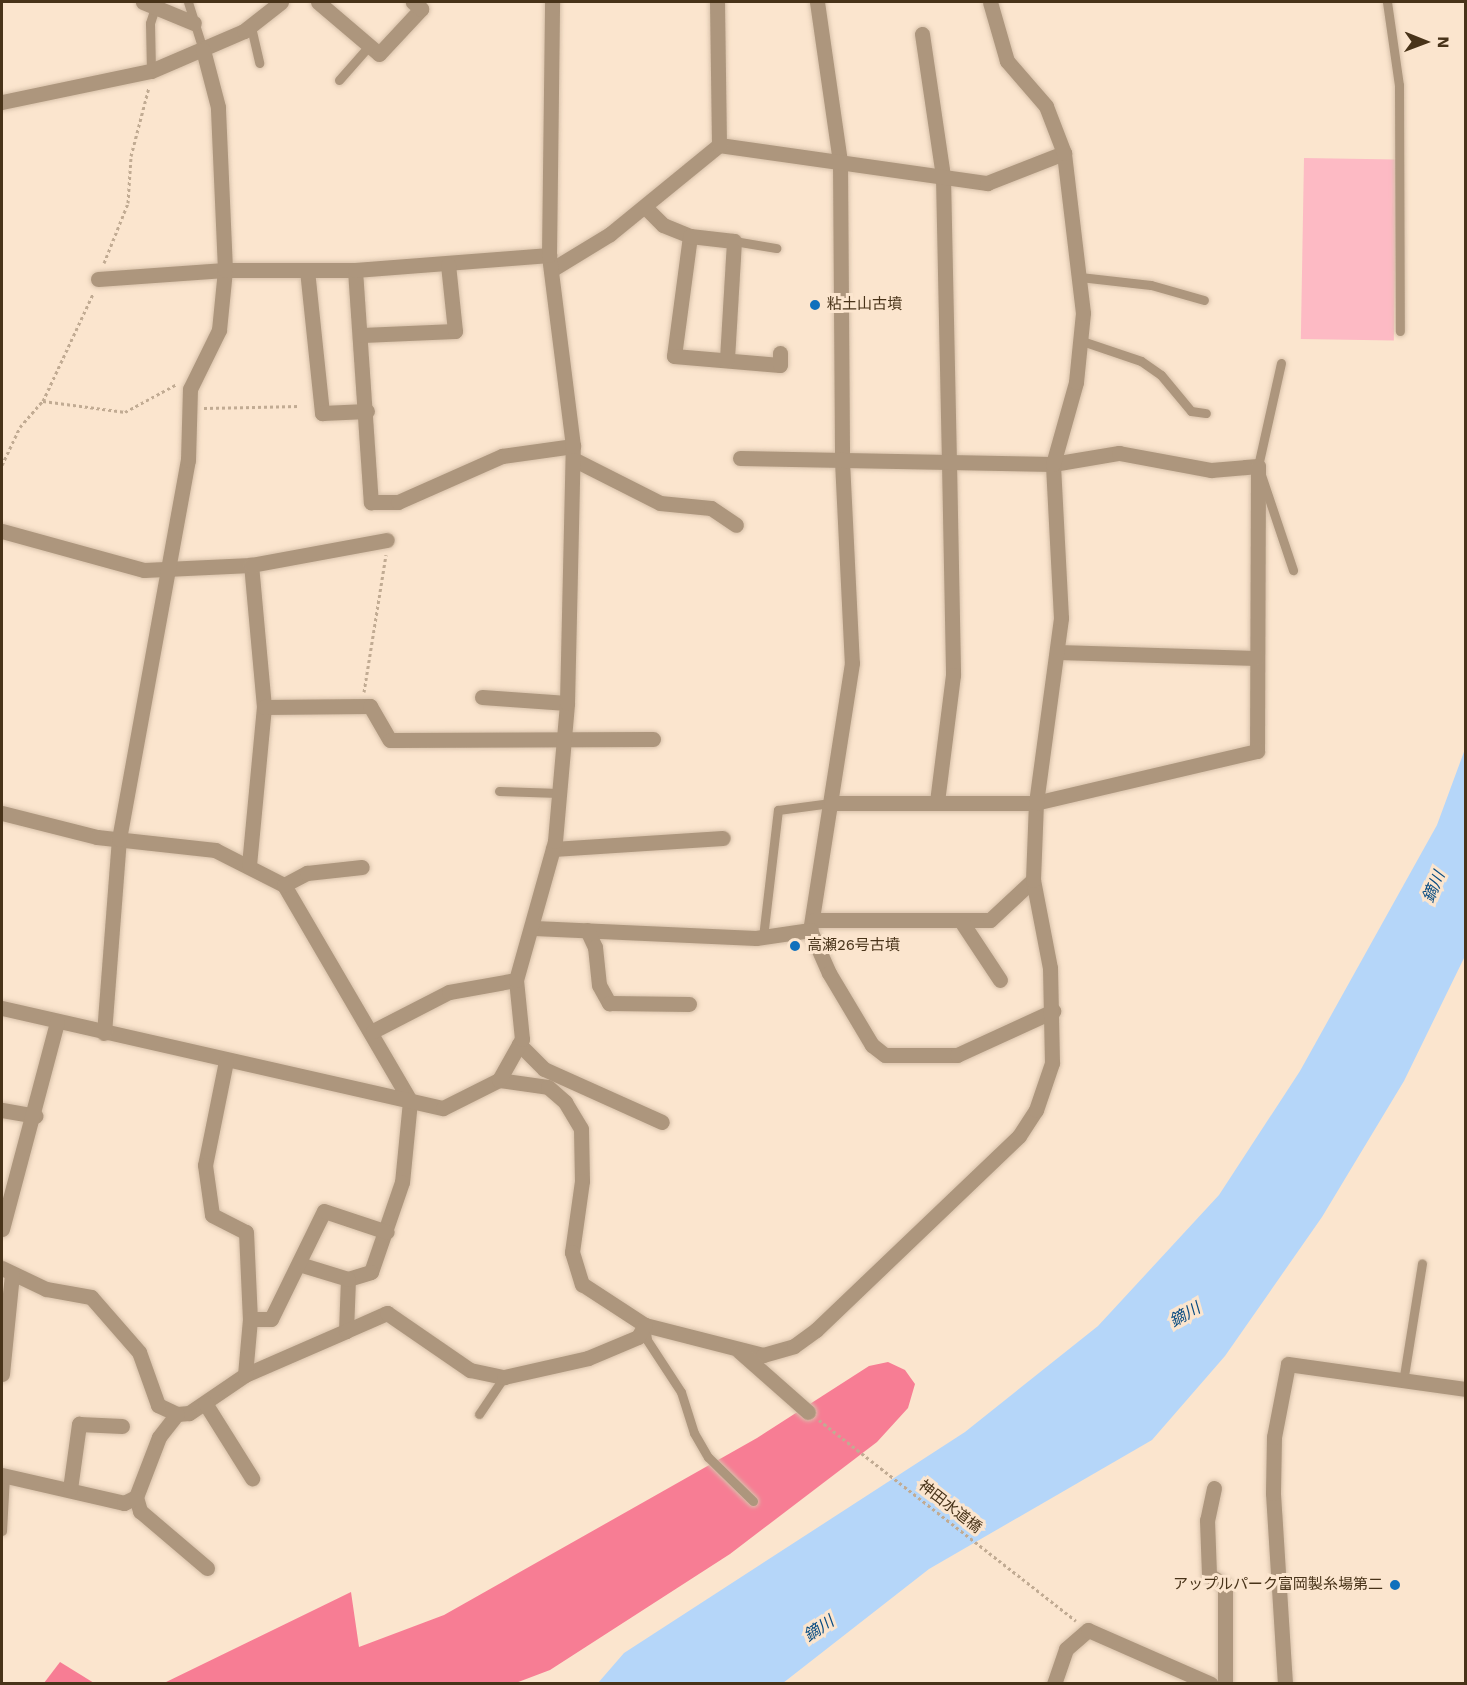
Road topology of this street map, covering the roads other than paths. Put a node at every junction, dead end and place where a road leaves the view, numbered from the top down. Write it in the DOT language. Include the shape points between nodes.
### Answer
graph roads {
  1 [pos="188,2"];
  2 [pos="281,2"];
  3 [pos="318,2"];
  4 [pos="413,2"];
  5 [pos="552,2"];
  6 [pos="717,2"];
  7 [pos="817,2"];
  8 [pos="990,2"];
  9 [pos="1387,2"];
  10 [pos="152,4"];
  11 [pos="194,23"];
  12 [pos="251,27"];
  13 [pos="922,34"];
  14 [pos="369,46"];
  15 [pos="203,51"];
  16 [pos="259,63"];
  17 [pos="151,71"];
  18 [pos="339,80"];
  19 [pos="2,102"];
  20 [pos="719,145"];
  21 [pos="1064,153"];
  22 [pos="840,162"];
  23 [pos="943,177"];
  24 [pos="645,207"];
  25 [pos="690,236"];
  26 [pos="734,242"];
  27 [pos="776,248"];
  28 [pos="550,262"];
  29 [pos="448,264"];
  30 [pos="225,270"];
  31 [pos="307,270"];
  32 [pos="355,270"];
  33 [pos="1080,277"];
  34 [pos="98,279"];
  35 [pos="1204,300"];
  36 [pos="1400,331"];
  37 [pos="362,335"];
  38 [pos="1082,341"];
  39 [pos="780,353"];
  40 [pos="727,360"];
  41 [pos="1281,363"];
  42 [pos="367,411"];
  43 [pos="1206,413"];
  44 [pos="573,452"];
  45 [pos="740,458"];
  46 [pos="842,461"];
  47 [pos="950,462"];
  48 [pos="1053,464"];
  49 [pos="1258,466"];
  50 [pos="736,525"];
  51 [pos="2,531"];
  52 [pos="387,540"];
  53 [pos="251,565"];
  54 [pos="1293,570"];
  55 [pos="168,572"];
  56 [pos="1057,652"];
  57 [pos="1257,658"];
  58 [pos="482,697"];
  59 [pos="567,703"];
  60 [pos="264,707"];
  61 [pos="564,735"];
  62 [pos="653,739"];
  63 [pos="499,791"];
  64 [pos="559,793"];
  65 [pos="937,802"];
  66 [pos="831,803"];
  67 [pos="1036,803"];
  68 [pos="2,813"];
  69 [pos="723,838"];
  70 [pos="119,839"];
  71 [pos="553,849"];
  72 [pos="249,865"];
  73 [pos="362,867"];
  74 [pos="1033,880"];
  75 [pos="284,885"];
  76 [pos="963,924"];
  77 [pos="812,925"];
  78 [pos="534,928"];
  79 [pos="587,930"];
  80 [pos="763,937"];
  81 [pos="516,980"];
  82 [pos="1000,980"];
  83 [pos="689,1004"];
  84 [pos="2,1008"];
  85 [pos="1053,1011"];
  86 [pos="57,1022"];
  87 [pos="373,1031"];
  88 [pos="104,1033"];
  89 [pos="519,1044"];
  90 [pos="226,1060"];
  91 [pos="499,1080"];
  92 [pos="410,1101"];
  93 [pos="2,1110"];
  94 [pos="35,1116"];
  95 [pos="662,1122"];
  96 [pos="2,1229"];
  97 [pos="387,1232"];
  98 [pos="299,1264"];
  99 [pos="1422,1264"];
  100 [pos="7,1271"];
  101 [pos="348,1279"];
  102 [pos="250,1319"];
  103 [pos="645,1325"];
  104 [pos="346,1331"];
  105 [pos="739,1351"];
  106 [pos="2,1374"];
  107 [pos="245,1375"];
  108 [pos="504,1377"];
  109 [pos="1403,1382"];
  110 [pos="1466,1389"];
  111 [pos="204,1403"];
  112 [pos="808,1412"];
  113 [pos="177,1414"];
  114 [pos="480,1414"];
  115 [pos="122,1426"];
  116 [pos="3,1476"];
  117 [pos="252,1478"];
  118 [pos="1214,1488"];
  119 [pos="70,1489"];
  120 [pos="136,1497"];
  121 [pos="753,1500"];
  122 [pos="2,1531"];
  123 [pos="207,1568"];
  124 [pos="1054,1683"];
  125 [pos="1210,1683"];
  126 [pos="1225,1683"];
  127 [pos="1285,1683"];
  1 -- 11 [label="lane"];
  2 -- 12 [label="street"];
  3 -- 14 [label="street"];
  4 -- 14 [label="street" via="421,9 379,54"];
  5 -- 28 [label="street"];
  6 -- 20 [label="street"];
  7 -- 22 [label="street"];
  8 -- 21 [label="street" via="1007,61 1046,106"];
  9 -- 36 [label="lane" via="1399,85"];
  10 -- 11 [label="street"];
  10 -- 17 [label="lane"];
  11 -- 15 [label="lane"];
  12 -- 15 [label="street"];
  12 -- 16 [label="lane"];
  13 -- 23 [label="street"];
  14 -- 18 [label="lane"];
  15 -- 17 [label="street"];
  15 -- 30 [label="street" via="218,107"];
  17 -- 19 [label="street"];
  20 -- 22 [label="street"];
  20 -- 24 [label="street"];
  21 -- 23 [label="street" via="987,183"];
  21 -- 33 [label="street"];
  22 -- 23 [label="street"];
  22 -- 46 [label="street"];
  23 -- 47 [label="street"];
  24 -- 25 [label="street" via="663,225"];
  24 -- 28 [label="street"];
  25 -- 26 [label="street"];
  25 -- 40 [label="street" via="674,356"];
  26 -- 27 [label="lane"];
  26 -- 40 [label="street"];
  28 -- 29 [label="street"];
  28 -- 44 [label="street"];
  29 -- 32 [label="street"];
  29 -- 37 [label="street" via="454,331"];
  30 -- 31 [label="street"];
  30 -- 34 [label="street"];
  30 -- 55 [label="street" via="219,330 194,382 188,460"];
  31 -- 32 [label="street"];
  31 -- 42 [label="street" via="322,413"];
  32 -- 37 [label="street"];
  33 -- 35 [label="lane" via="1151,285"];
  33 -- 38 [label="street"];
  37 -- 42 [label="street"];
  38 -- 43 [label="lane" via="1141,361 1161,375 1191,411"];
  38 -- 48 [label="street"];
  39 -- 40 [label="street" via="780,365"];
  41 -- 49 [label="lane"];
  42 -- 44 [label="street" via="371,502 398,502 502,456"];
  44 -- 50 [label="street" via="660,503 711,508"];
  44 -- 59 [label="street"];
  45 -- 46 [label="street"];
  46 -- 47 [label="street"];
  46 -- 66 [label="street" via="852,663"];
  47 -- 48 [label="street"];
  47 -- 65 [label="street" via="952,675"];
  48 -- 49 [label="street" via="1119,453 1211,470"];
  48 -- 56 [label="street" via="1061,618"];
  49 -- 54 [label="lane"];
  49 -- 57 [label="street"];
  51 -- 55 [label="street" via="51,548"];
  52 -- 53 [label="street"];
  53 -- 55 [label="street"];
  53 -- 60 [label="street"];
  55 -- 70 [label="street"];
  56 -- 57 [label="street"];
  56 -- 67 [label="street"];
  57 -- 67 [label="street" via="1257,751"];
  58 -- 59 [label="street"];
  59 -- 61 [label="street"];
  60 -- 61 [label="street" via="370,706 390,740"];
  60 -- 72 [label="street"];
  61 -- 62 [label="street"];
  61 -- 64 [label="street"];
  63 -- 64 [label="lane"];
  64 -- 71 [label="street"];
  65 -- 66 [label="street"];
  65 -- 67 [label="street"];
  66 -- 77 [label="street"];
  66 -- 80 [label="lane" via="778,810"];
  67 -- 74 [label="street"];
  68 -- 70 [label="street"];
  69 -- 71 [label="street"];
  70 -- 72 [label="street" via="177,842"];
  70 -- 88 [label="street"];
  71 -- 78 [label="street"];
  72 -- 75 [label="street"];
  73 -- 75 [label="street" via="306,873"];
  74 -- 76 [label="street" via="990,920"];
  74 -- 85 [label="street" via="1045,926"];
  75 -- 87 [label="street"];
  76 -- 77 [label="street"];
  76 -- 82 [label="street"];
  77 -- 80 [label="street"];
  77 -- 85 [label="street" via="829,973 872,1045 885,1055 957,1055"];
  78 -- 79 [label="street"];
  78 -- 81 [label="street"];
  79 -- 80 [label="street"];
  79 -- 83 [label="street" via="595,947 599,985 609,1003"];
  81 -- 87 [label="street" via="449,992"];
  81 -- 89 [label="street"];
  84 -- 86 [label="street"];
  85 -- 105 [label="street" via="1052,1063 1036,1110 1019,1136 816,1330 794,1346 763,1355"];
  86 -- 88 [label="street"];
  86 -- 94 [label="street"];
  87 -- 92 [label="street"];
  88 -- 90 [label="street"];
  89 -- 91 [label="street"];
  89 -- 95 [label="street" via="544,1069"];
  90 -- 92 [label="street"];
  90 -- 102 [label="street" via="205,1165 212,1215 246,1232"];
  91 -- 92 [label="street" via="443,1108"];
  91 -- 103 [label="street" via="548,1087 565,1102 581,1129 582,1181 572,1252 582,1284"];
  92 -- 97 [label="street" via="402,1182"];
  93 -- 94 [label="street"];
  94 -- 96 [label="street"];
  97 -- 98 [label="street" via="324,1211"];
  97 -- 101 [label="street" via="371,1272"];
  98 -- 101 [label="street"];
  98 -- 102 [label="street" via="271,1319"];
  99 -- 109 [label="lane"];
  100 -- 106 [label="street"];
  100 -- 113 [label="street" via="46,1289 91,1297 139,1352 158,1405"];
  101 -- 104 [label="street"];
  102 -- 107 [label="street"];
  103 -- 105 [label="street"];
  103 -- 108 [label="street" via="638,1337 588,1358"];
  103 -- 121 [label="lane" via="647,1340 681,1392 694,1433 708,1457"];
  104 -- 107 [label="street"];
  104 -- 108 [label="street" via="387,1313 470,1370"];
  105 -- 112 [label="street"];
  107 -- 111 [label="street"];
  108 -- 114 [label="lane"];
  109 -- 110 [label="street"];
  109 -- 127 [label="street" via="1288,1364 1274,1437 1273,1493"];
  111 -- 113 [label="street"];
  111 -- 117 [label="street"];
  113 -- 120 [label="street" via="159,1437"];
  115 -- 119 [label="street" via="78,1424"];
  116 -- 119 [label="street"];
  116 -- 122 [label="lane"];
  118 -- 126 [label="street" via="1207,1521 1209,1575 1225,1585"];
  119 -- 120 [label="street" via="108,1503"];
  120 -- 123 [label="street" via="140,1511"];
  124 -- 125 [label="street" via="1066,1649 1088,1630"];
}
